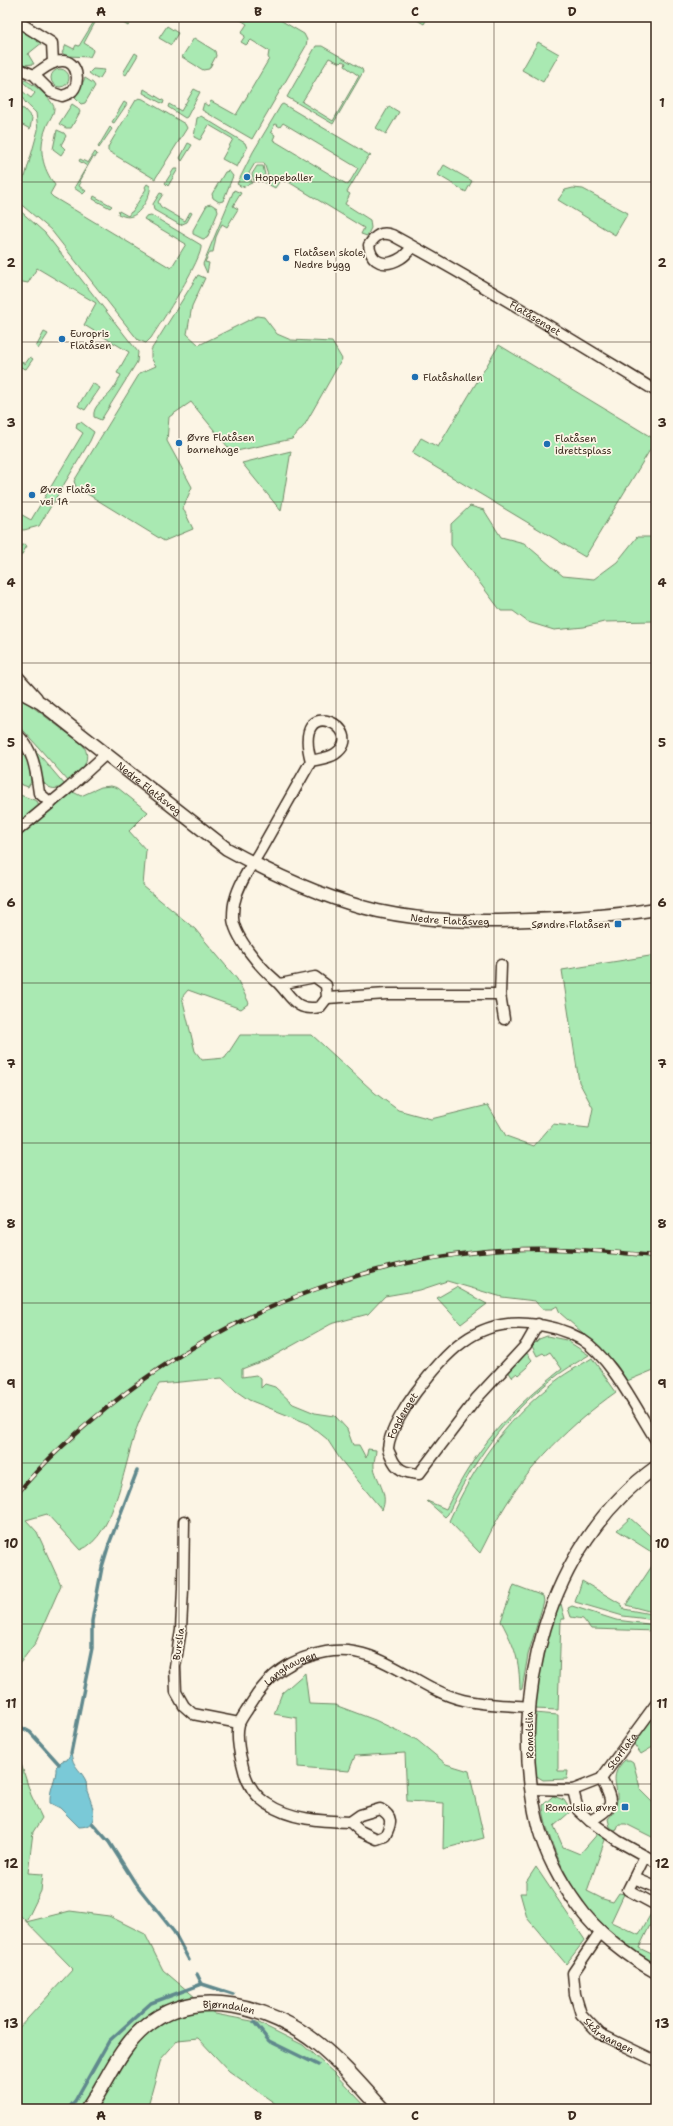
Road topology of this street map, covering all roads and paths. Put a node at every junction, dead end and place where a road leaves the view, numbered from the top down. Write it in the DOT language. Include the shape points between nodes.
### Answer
graph roads {
  1 [pos="17,21"];
  2 [pos="53,63"];
  3 [pos="17,68"];
  4 [pos="34,75"];
  5 [pos="413,247"];
  6 [pos="656,391"];
  7 [pos="17,677"];
  8 [pos="17,690"];
  9 [pos="41,703"];
  10 [pos="17,734"];
  11 [pos="106,754"];
  12 [pos="311,761"];
  13 [pos="51,803"];
  14 [pos="17,831"];
  15 [pos="253,863"];
  16 [pos="656,909"];
  17 [pos="501,966"];
  18 [pos="280,984"];
  19 [pos="500,994"];
  20 [pos="327,998"];
  21 [pos="504,1018"];
  22 [pos="538,1324"];
  23 [pos="656,1440"];
  24 [pos="656,1466"];
  25 [pos="184,1521"];
  26 [pos="656,1704"];
  27 [pos="529,1707"];
  28 [pos="239,1723"];
  29 [pos="601,1778"];
  30 [pos="531,1789"];
  31 [pos="573,1790"];
  32 [pos="590,1821"];
  33 [pos="350,1822"];
  34 [pos="644,1856"];
  35 [pos="656,1862"];
  36 [pos="634,1878"];
  37 [pos="656,1887"];
  38 [pos="656,1906"];
  39 [pos="600,1932"];
  40 [pos="656,1972"];
  41 [pos="656,2060"];
  42 [pos="88,2109"];
  43 [pos="382,2109"];
  1 -- 2 [label="street" via="52,43"];
  2 -- 4 [label="street"];
  2 -- 4 [label="street" via="63,60 71,64 77,73 77,83 71,92 62,96 51,92"];
  3 -- 4 [label="street"];
  5 -- 6 [label="street, Flatåsenget" via="532,315"];
  7 -- 9 [label="street, Nedre Flatåsveg"];
  8 -- 9 [label="street, Nedre Flatåsveg"];
  9 -- 11 [label="street, Nedre Flatåsveg"];
  10 -- 13 [label="street" via="30,751 39,793"];
  11 -- 13 [label="street"];
  11 -- 15 [label="street, Nedre Flatåsveg" via="227,849"];
  12 -- 15 [label="street"];
  13 -- 14 [label="street"];
  15 -- 16 [label="street, Nedre Flatåsveg" via="318,893 377,911 426,919 534,920 611,916"];
  15 -- 18 [label="street" via="234,900 233,919 238,932 263,969"];
  17 -- 19 [label="street"];
  18 -- 20 [label="street" via="315,977 326,986"];
  18 -- 20 [label="street" via="285,993 302,1008 320,1007"];
  19 -- 20 [label="street" via="387,994"];
  19 -- 21 [label="street"];
  22 -- 22 [label="street, Fogdenget" via="514,1322 493,1326 471,1335 448,1354 411,1398 397,1423 387,1449 394,1465 405,1473 419,1474 476,1399 526,1345"];
  22 -- 23 [label="street, Fogdenget" via="564,1330 598,1352"];
  24 -- 27 [label="street, Romolslia" via="608,1512 577,1554 556,1597 540,1643"];
  25 -- 28 [label="street, Burslia" via="183,1589 181,1629 175,1667 176,1692 184,1706 193,1714"];
  26 -- 29 [label="street, Storflata"];
  27 -- 28 [label="street, Langhaugen" via="462,1700 433,1688 384,1660 363,1653 336,1650 295,1660 278,1670 255,1694"];
  27 -- 30 [label="street, Romolslia" via="527,1726"];
  28 -- 33 [label="street, Langhaugen" via="239,1747 244,1770 253,1792 265,1803 298,1818"];
  29 -- 31 [label="street, Storflata"];
  29 -- 32 [label="street, Storflata" via="610,1805 607,1811"];
  30 -- 31 [label="street, Storflata"];
  30 -- 39 [label="street, Romolslia" via="538,1827 555,1867 579,1908"];
  31 -- 32 [label="street" via="578,1810"];
  32 -- 34 [label="street"];
  34 -- 35 [label="street"];
  34 -- 36 [label="street"];
  36 -- 37 [label="street"];
  36 -- 38 [label="street" via="628,1890"];
  39 -- 40 [label="street, Romolslia"];
  39 -- 41 [label="street, Skårgangen" via="574,1973 575,1994 581,2014 600,2034"];
  42 -- 43 [label="main road, Bjørndalen" via="130,2042 145,2027 160,2016 178,2009 215,2004 275,2016 300,2031 320,2045"];
}
